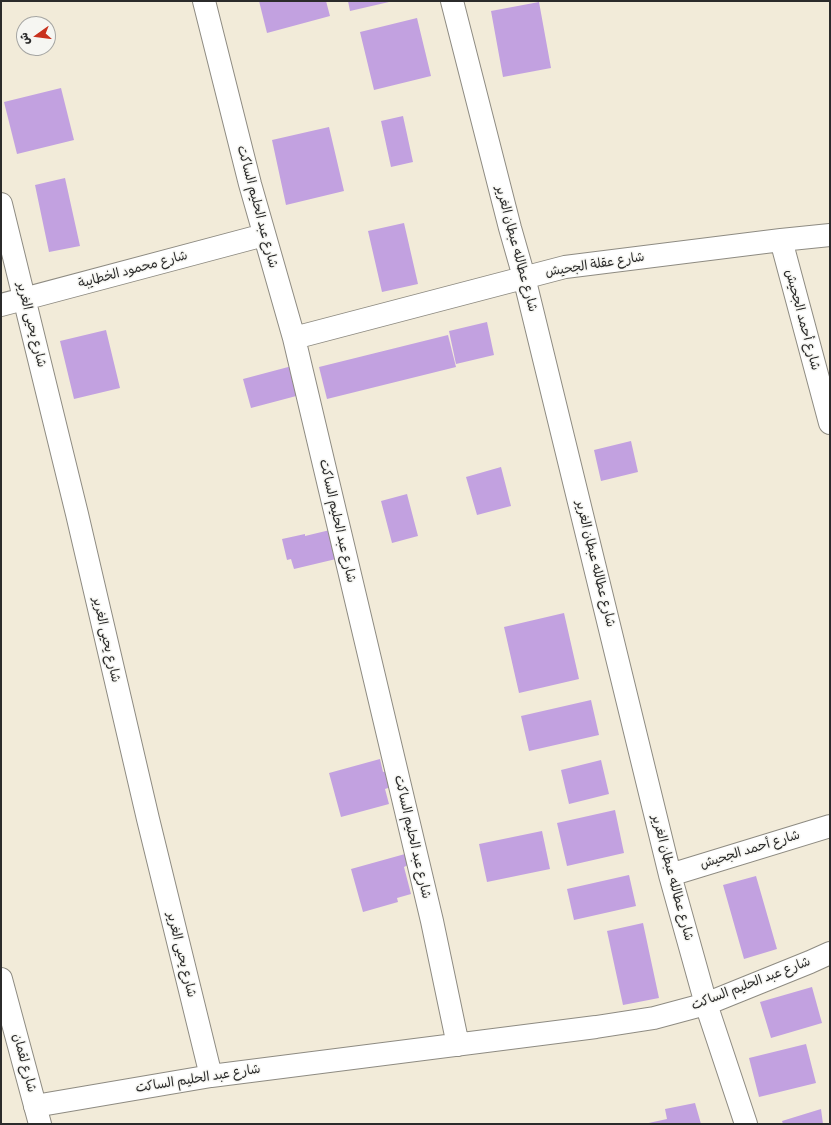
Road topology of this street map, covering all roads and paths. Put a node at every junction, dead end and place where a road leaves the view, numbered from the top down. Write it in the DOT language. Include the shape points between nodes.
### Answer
graph roads {
  1 [pos="204,1"];
  2 [pos="452,1"];
  3 [pos="1,204"];
  4 [pos="830,235"];
  5 [pos="264,236"];
  6 [pos="781,240"];
  7 [pos="524,277"];
  8 [pos="24,299"];
  9 [pos="1,305"];
  10 [pos="294,338"];
  11 [pos="830,423"];
  12 [pos="830,826"];
  13 [pos="670,876"];
  14 [pos="830,952"];
  15 [pos="1,979"];
  16 [pos="706,1004"];
  17 [pos="458,1045"];
  18 [pos="211,1076"];
  19 [pos="38,1115"];
  20 [pos="746,1124"];
  1 -- 5 [label="street, شارع عبد الحليم الساكت"];
  2 -- 7 [label="street, شارع عطالله عبطان الغرير"];
  3 -- 8 [label="street, شارع يحيى الغرير"];
  4 -- 6 [label="street, شارع عقلة الجحيش"];
  5 -- 8 [label="street, شارع محمود الخطايبة"];
  5 -- 10 [label="street, شارع عبد الحليم الساكت"];
  6 -- 7 [label="street, شارع عقلة الجحيش" via="565,267"];
  6 -- 11 [label="street, شارع أحمد الجحيش"];
  7 -- 10 [label="street, شارع عقلة الجحيش"];
  7 -- 13 [label="street, شارع عطالله عبطان الغرير"];
  8 -- 9 [label="street, شارع محمود الخطايبة"];
  8 -- 18 [label="street, شارع يحيى الغرير"];
  10 -- 17 [label="street, شارع عبد الحليم الساكت" via="428,906"];
  12 -- 13 [label="street, شارع أحمد الجحيش"];
  13 -- 16 [label="street, شارع عطالله عبطان الغرير"];
  14 -- 16 [label="street, شارع عبد الحليم الساكت"];
  15 -- 19 [label="street, شارع لقمان"];
  16 -- 17 [label="street, شارع عبد الحليم الساكت" via="654,1018"];
  16 -- 20 [label="street, شارع عطالله عبطان الغرير"];
  17 -- 18 [label="street, شارع عبد الحليم الساكت"];
  18 -- 19 [label="street, شارع عبد الحليم الساكت"];
}
